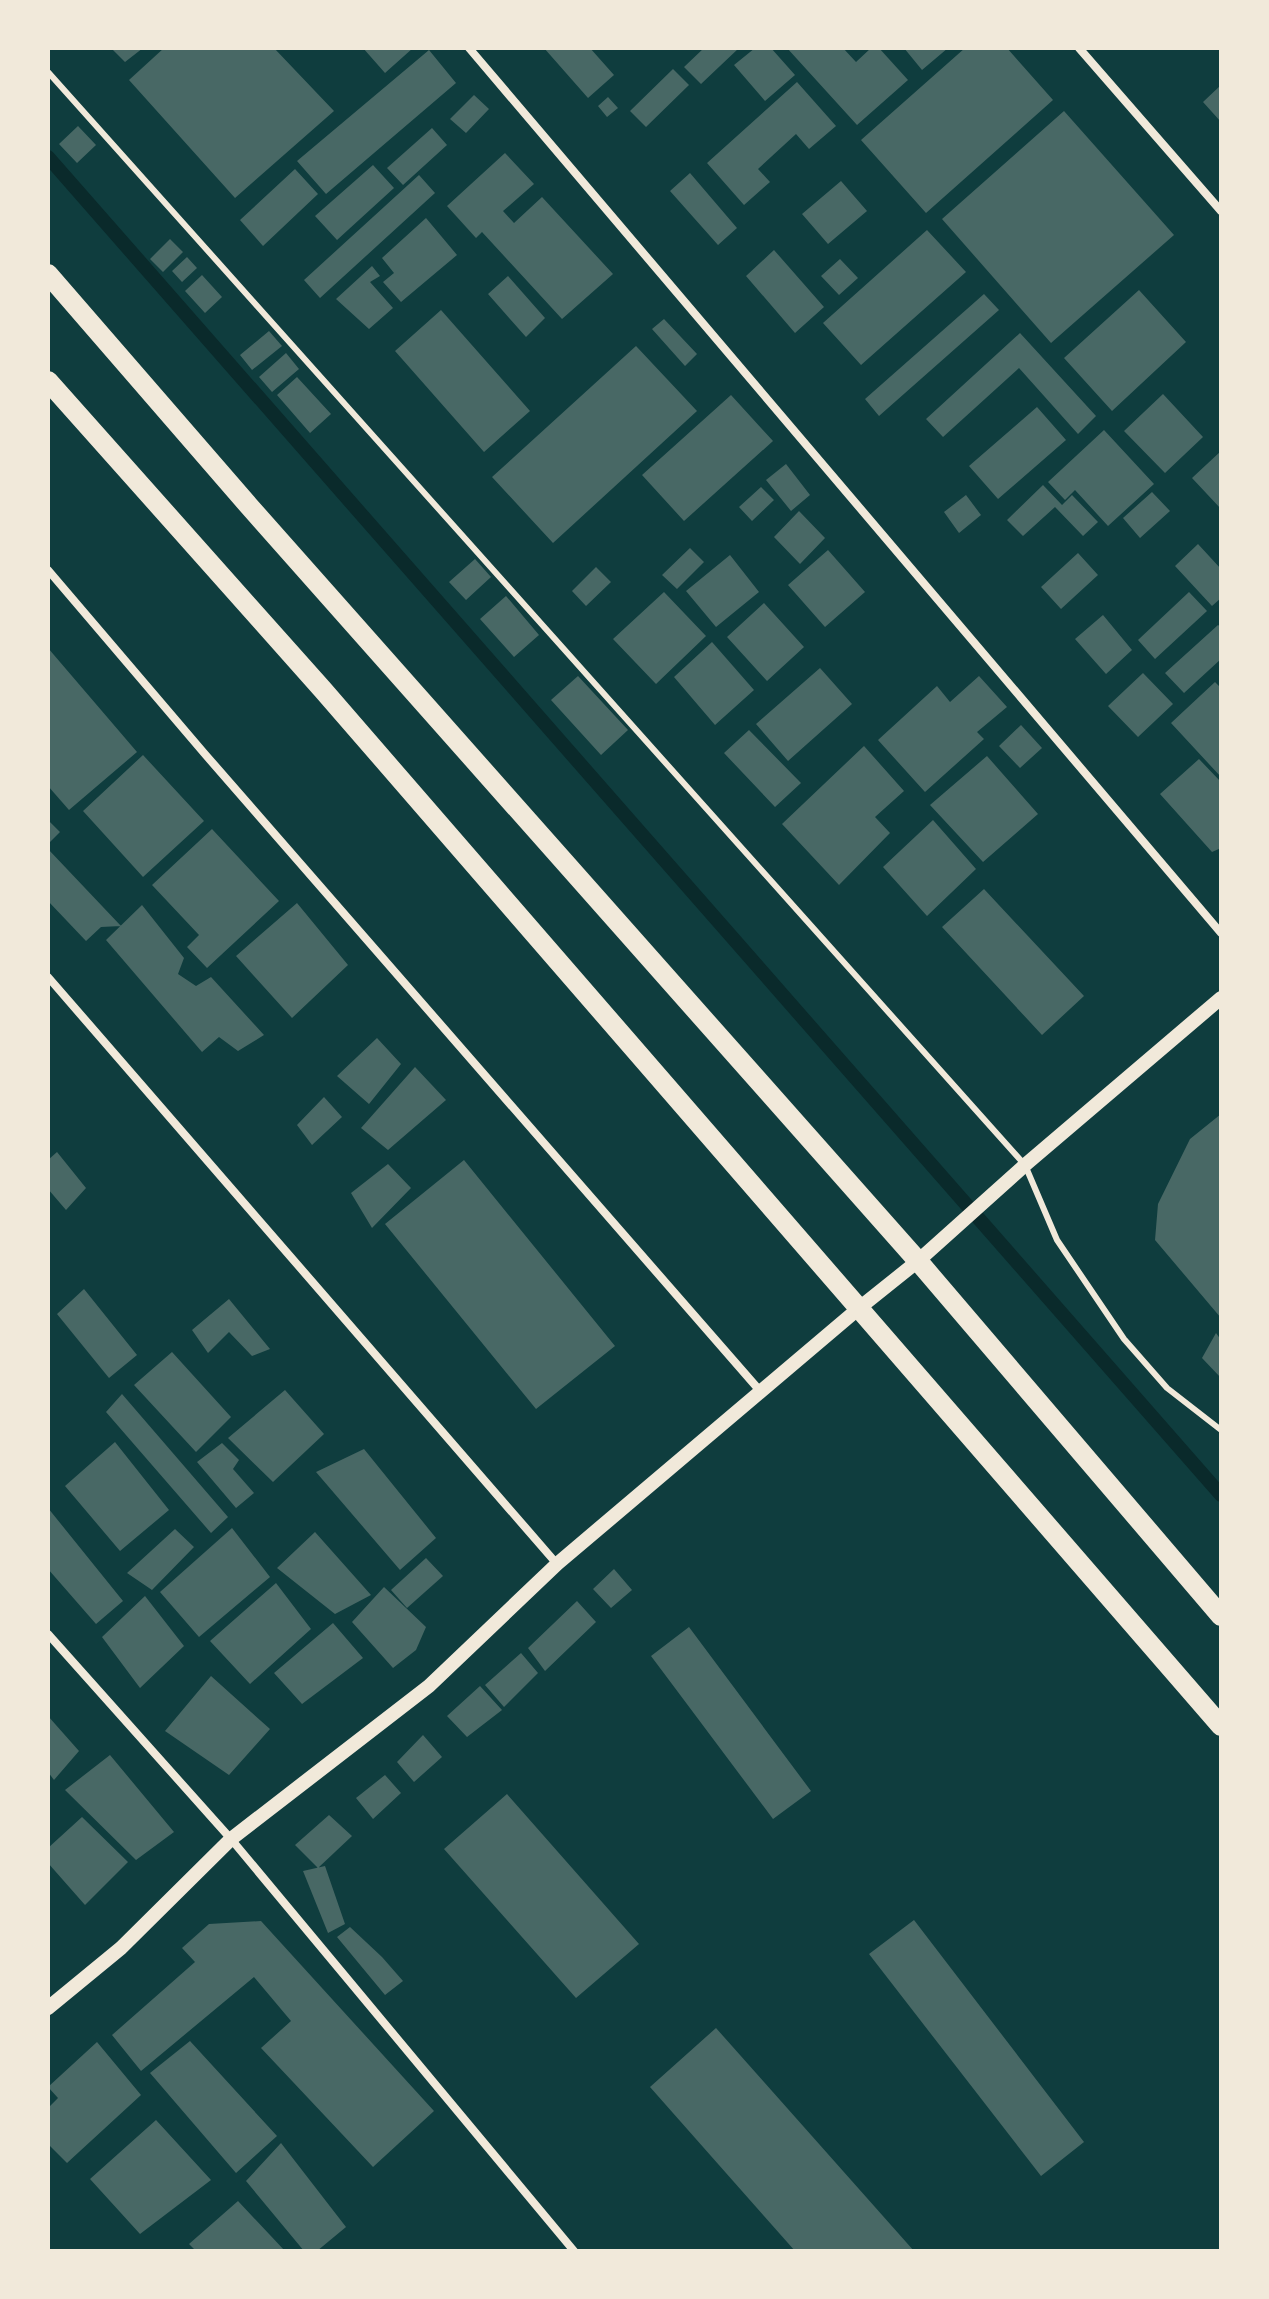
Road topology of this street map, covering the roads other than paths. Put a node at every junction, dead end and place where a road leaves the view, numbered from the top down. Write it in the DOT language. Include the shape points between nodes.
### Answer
graph roads {
  1 [pos="469,48"];
  2 [pos="1079,48"];
  3 [pos="48,72"];
  4 [pos="1221,211"];
  5 [pos="48,274"];
  6 [pos="48,381"];
  7 [pos="48,570"];
  8 [pos="1221,933"];
  9 [pos="48,977"];
  10 [pos="1221,998"];
  11 [pos="1025,1165"];
  12 [pos="918,1261"];
  13 [pos="858,1309"];
  14 [pos="761,1393"];
  15 [pos="1221,1430"];
  16 [pos="557,1564"];
  17 [pos="1221,1616"];
  18 [pos="48,1634"];
  19 [pos="1221,1726"];
  20 [pos="231,1839"];
  21 [pos="48,2008"];
  22 [pos="574,2251"];
  1 -- 8 [label="street"];
  2 -- 4 [label="street"];
  3 -- 11 [label="lane"];
  5 -- 12 [label="main road"];
  6 -- 13 [label="main road"];
  7 -- 14 [label="street"];
  9 -- 16 [label="street"];
  10 -- 11 [label="street"];
  11 -- 12 [label="street"];
  11 -- 15 [label="lane" via="1057,1240 1124,1339 1167,1388"];
  12 -- 13 [label="street"];
  12 -- 17 [label="main road"];
  13 -- 14 [label="street"];
  13 -- 19 [label="main road"];
  14 -- 16 [label="street"];
  16 -- 20 [label="street" via="429,1686"];
  18 -- 20 [label="street"];
  20 -- 21 [label="street" via="121,1948"];
  20 -- 22 [label="street"];
}
